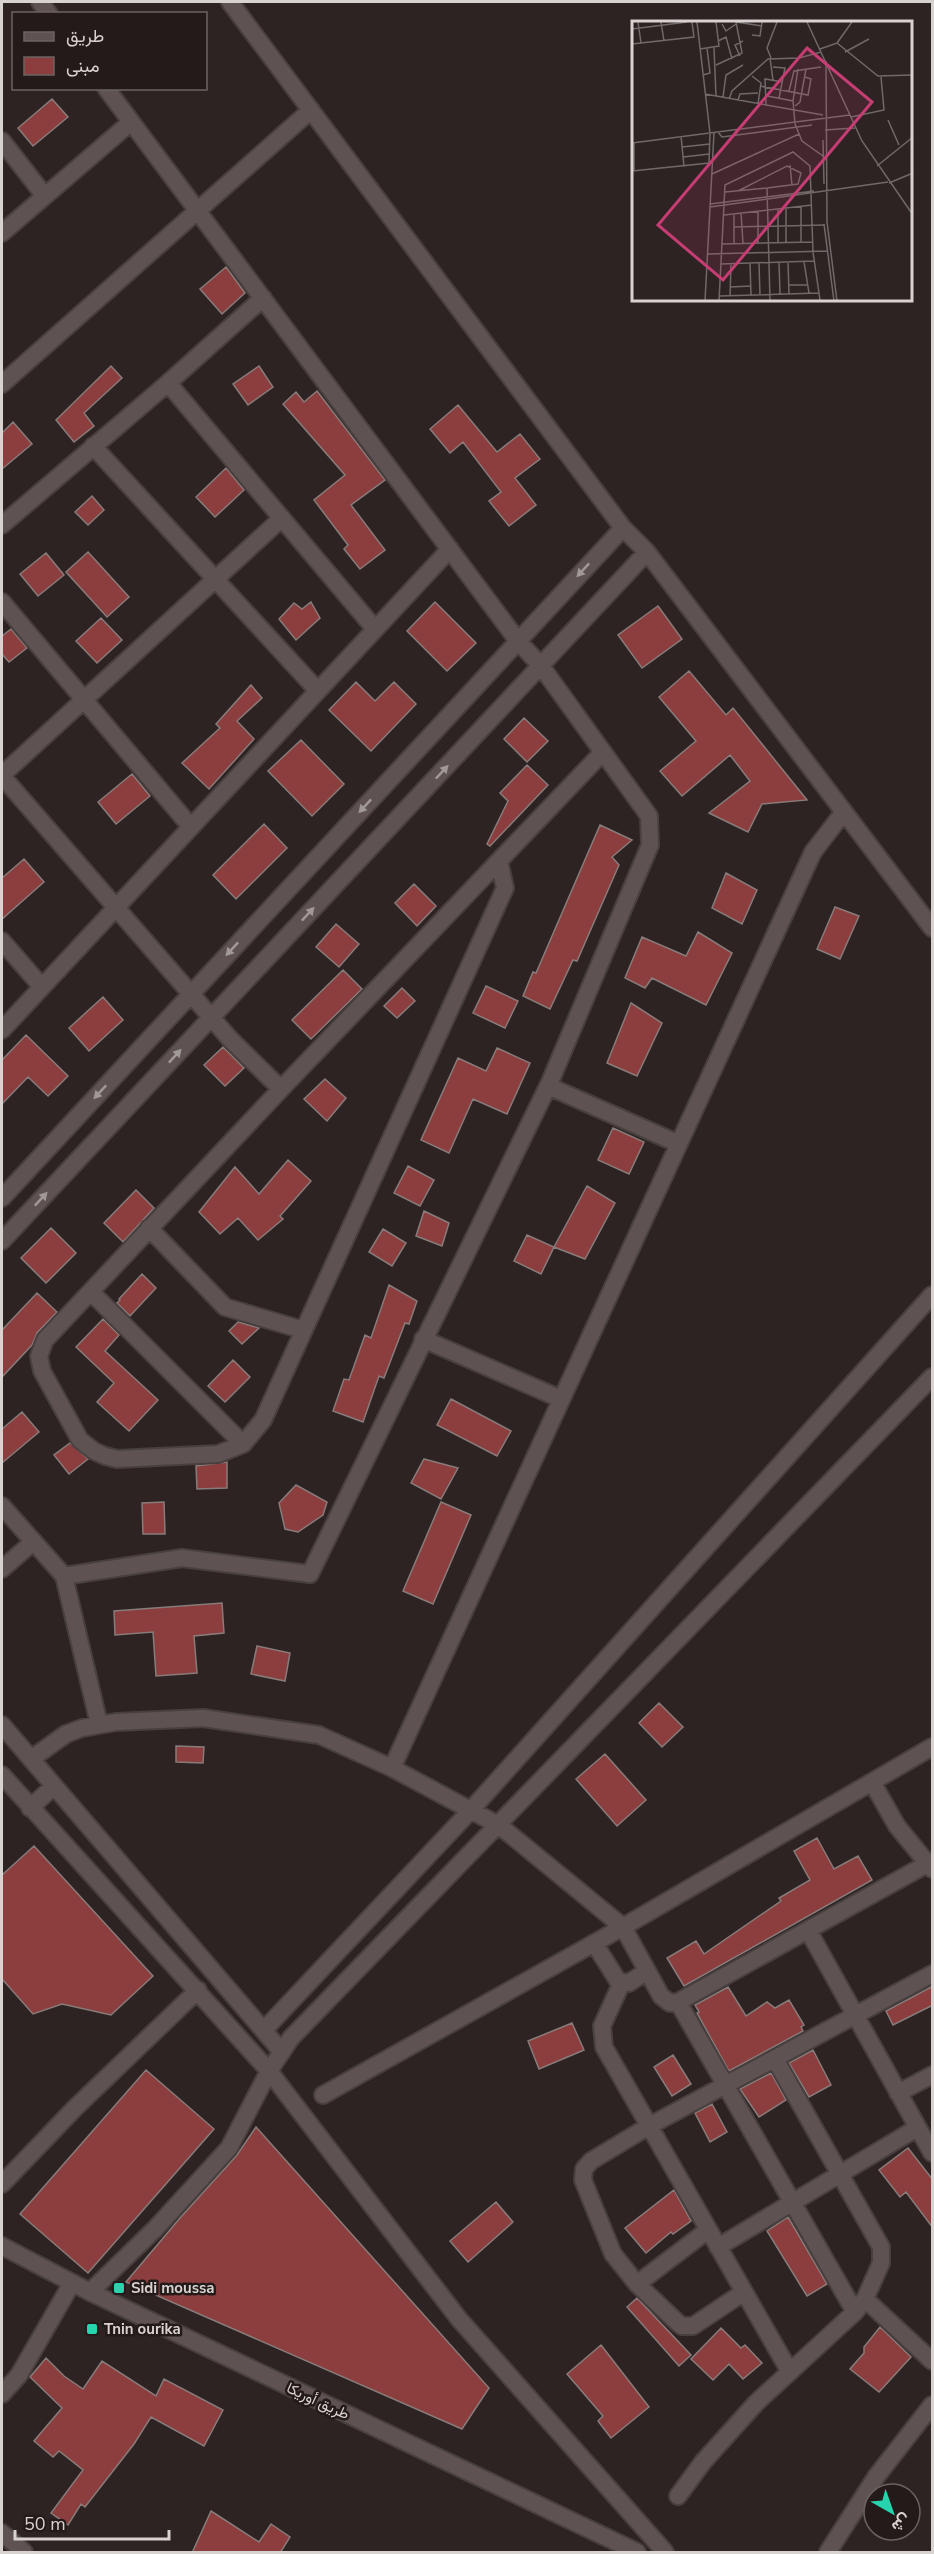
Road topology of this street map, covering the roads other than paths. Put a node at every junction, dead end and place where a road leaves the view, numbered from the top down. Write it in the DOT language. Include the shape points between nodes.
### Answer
graph roads {
  1 [pos="230,2"];
  2 [pos="107,90"];
  3 [pos="311,110"];
  4 [pos="131,122"];
  5 [pos="2,141"];
  6 [pos="44,195"];
  7 [pos="198,210"];
  8 [pos="2,233"];
  9 [pos="263,298"];
  10 [pos="168,383"];
  11 [pos="2,384"];
  12 [pos="93,446"];
  13 [pos="282,518"];
  14 [pos="2,525"];
  15 [pos="623,528"];
  16 [pos="450,549"];
  17 [pos="647,552"];
  18 [pos="215,579"];
  19 [pos="2,602"];
  20 [pos="375,629"];
  21 [pos="518,641"];
  22 [pos="541,666"];
  23 [pos="318,691"];
  24 [pos="84,700"];
  25 [pos="603,752"];
  26 [pos="2,776"];
  27 [pos="843,813"];
  28 [pos="191,826"];
  29 [pos="499,861"];
  30 [pos="116,907"];
  31 [pos="933,928"];
  32 [pos="2,941"];
  33 [pos="42,987"];
  34 [pos="190,994"];
  35 [pos="211,1018"];
  36 [pos="2,1030"];
  37 [pos="548,1086"];
  38 [pos="281,1089"];
  39 [pos="679,1143"];
  40 [pos="2,1198"];
  41 [pos="149,1228"];
  42 [pos="2,1242"];
  43 [pos="91,1292"];
  44 [pos="933,1295"];
  45 [pos="303,1330"];
  46 [pos="423,1339"];
  47 [pos="933,1377"];
  48 [pos="561,1399"];
  49 [pos="243,1444"];
  50 [pos="2,1506"];
  51 [pos="33,1542"];
  52 [pos="2,1569"];
  53 [pos="64,1576"];
  54 [pos="99,1724"];
  55 [pos="2,1727"];
  56 [pos="933,1747"];
  57 [pos="31,1760"];
  58 [pos="392,1768"];
  59 [pos="2,1775"];
  60 [pos="872,1782"];
  61 [pos="54,1786"];
  62 [pos="30,1808"];
  63 [pos="471,1810"];
  64 [pos="500,1826"];
  65 [pos="930,1866"];
  66 [pos="623,1927"];
  67 [pos="808,1930"];
  68 [pos="594,1943"];
  69 [pos="647,1971"];
  70 [pos="933,1974"];
  71 [pos="622,1982"];
  72 [pos="198,1990"];
  73 [pos="678,2002"];
  74 [pos="855,2015"];
  75 [pos="264,2030"];
  76 [pos="282,2052"];
  77 [pos="775,2059"];
  78 [pos="269,2071"];
  79 [pos="933,2075"];
  80 [pos="725,2086"];
  81 [pos="898,2093"];
  82 [pos="323,2095"];
  83 [pos="649,2126"];
  84 [pos="917,2128"];
  85 [pos="933,2153"];
  86 [pos="840,2174"];
  87 [pos="2,2184"];
  88 [pos="791,2204"];
  89 [pos="708,2230"];
  90 [pos="2,2246"];
  91 [pos="718,2247"];
  92 [pos="72,2283"];
  93 [pos="637,2284"];
  94 [pos="90,2292"];
  95 [pos="744,2292"];
  96 [pos="860,2306"];
  97 [pos="933,2361"];
  98 [pos="790,2372"];
  99 [pos="2,2394"];
  100 [pos="933,2405"];
  101 [pos="678,2496"];
  102 [pos="2,2533"];
  103 [pos="24,2553"];
  104 [pos="637,2553"];
  105 [pos="665,2553"];
  106 [pos="828,2553"];
  1 -- 3 [label="street"];
  2 -- 4 [label="street"];
  3 -- 7 [label="street"];
  3 -- 15 [label="street"];
  4 -- 6 [label="street"];
  4 -- 7 [label="street"];
  5 -- 6 [label="street"];
  6 -- 8 [label="street"];
  7 -- 9 [label="street"];
  7 -- 11 [label="street"];
  9 -- 10 [label="street"];
  9 -- 16 [label="street"];
  10 -- 12 [label="street"];
  10 -- 13 [label="street"];
  12 -- 14 [label="street"];
  12 -- 18 [label="street"];
  13 -- 18 [label="street"];
  13 -- 20 [label="street"];
  15 -- 17 [label="street"];
  15 -- 21 [label="street, one-way"];
  16 -- 20 [label="street"];
  16 -- 21 [label="street"];
  17 -- 22 [label="street"];
  17 -- 27 [label="street"];
  18 -- 23 [label="street"];
  18 -- 24 [label="street"];
  19 -- 24 [label="street"];
  20 -- 23 [label="street"];
  21 -- 22 [label="street"];
  21 -- 34 [label="street, one-way"];
  22 -- 25 [label="street"];
  35 -- 22 [label="street, one-way"];
  23 -- 28 [label="street"];
  24 -- 26 [label="street"];
  24 -- 28 [label="street"];
  25 -- 29 [label="street"];
  25 -- 37 [label="street" via="650,816 650,845"];
  26 -- 30 [label="street"];
  27 -- 31 [label="street"];
  27 -- 39 [label="street" via="813,852"];
  28 -- 30 [label="street"];
  29 -- 38 [label="street"];
  29 -- 45 [label="street" via="505,888"];
  30 -- 33 [label="street"];
  30 -- 34 [label="street"];
  32 -- 33 [label="street"];
  33 -- 36 [label="street"];
  34 -- 35 [label="street"];
  34 -- 40 [label="street, one-way"];
  35 -- 38 [label="street"];
  42 -- 35 [label="street, one-way"];
  37 -- 39 [label="street"];
  37 -- 46 [label="street"];
  38 -- 41 [label="street"];
  39 -- 48 [label="street"];
  41 -- 43 [label="street"];
  41 -- 45 [label="street" via="225,1307"];
  43 -- 49 [label="street"];
  43 -- 49 [label="street" via="45,1340 39,1356 42,1371 80,1440 117,1459 218,1454"];
  44 -- 63 [label="street"];
  45 -- 49 [label="street" via="263,1420"];
  46 -- 48 [label="street"];
  46 -- 53 [label="street" via="310,1574 182,1558"];
  47 -- 64 [label="street"];
  48 -- 58 [label="street"];
  50 -- 51 [label="street"];
  51 -- 52 [label="street"];
  51 -- 53 [label="street"];
  53 -- 54 [label="street"];
  54 -- 57 [label="street" via="66,1734"];
  54 -- 58 [label="street" via="202,1718 319,1735"];
  55 -- 57 [label="street"];
  56 -- 60 [label="street"];
  57 -- 61 [label="street"];
  58 -- 63 [label="street"];
  59 -- 62 [label="street"];
  60 -- 65 [label="street" via="897,1826"];
  60 -- 66 [label="street"];
  61 -- 62 [label="street"];
  61 -- 75 [label="street"];
  62 -- 72 [label="street"];
  63 -- 64 [label="street"];
  63 -- 75 [label="street"];
  64 -- 66 [label="street"];
  64 -- 76 [label="street" via="291,2038"];
  65 -- 67 [label="street"];
  66 -- 68 [label="street"];
  66 -- 69 [label="street"];
  67 -- 73 [label="street"];
  67 -- 74 [label="street"];
  68 -- 71 [label="street" via="615,1978"];
  68 -- 82 [label="street"];
  69 -- 71 [label="street" via="629,1983"];
  69 -- 73 [label="street" via="665,2000"];
  70 -- 74 [label="street"];
  71 -- 83 [label="street" via="602,2025 602,2040"];
  72 -- 78 [label="street"];
  72 -- 87 [label="street"];
  73 -- 80 [label="street"];
  74 -- 77 [label="street"];
  74 -- 81 [label="street"];
  75 -- 76 [label="street"];
  76 -- 78 [label="street"];
  77 -- 80 [label="street"];
  77 -- 86 [label="street"];
  78 -- 94 [label="street" via="229,2148 155,2229"];
  78 -- 105 [label="street" via="459,2319"];
  79 -- 81 [label="street"];
  80 -- 83 [label="street"];
  80 -- 88 [label="street"];
  81 -- 84 [label="street"];
  83 -- 89 [label="street"];
  83 -- 93 [label="street" via="591,2161 583,2175 614,2254"];
  84 -- 85 [label="street"];
  84 -- 86 [label="street"];
  86 -- 88 [label="street"];
  86 -- 96 [label="street" via="881,2247 881,2263"];
  88 -- 91 [label="street"];
  88 -- 96 [label="street"];
  89 -- 91 [label="street"];
  89 -- 93 [label="street"];
  90 -- 92 [label="street, طريق أوريكا"];
  91 -- 95 [label="street"];
  92 -- 94 [label="street, طريق أوريكا"];
  92 -- 99 [label="street" via="19,2375"];
  93 -- 95 [label="street" via="678,2323 688,2327"];
  94 -- 104 [label="street, طريق أوريكا"];
  95 -- 98 [label="street"];
  96 -- 97 [label="street"];
  96 -- 98 [label="street"];
  98 -- 101 [label="street" via="730,2430"];
  100 -- 106 [label="street" via="876,2477"];
  102 -- 103 [label="street"];
}
